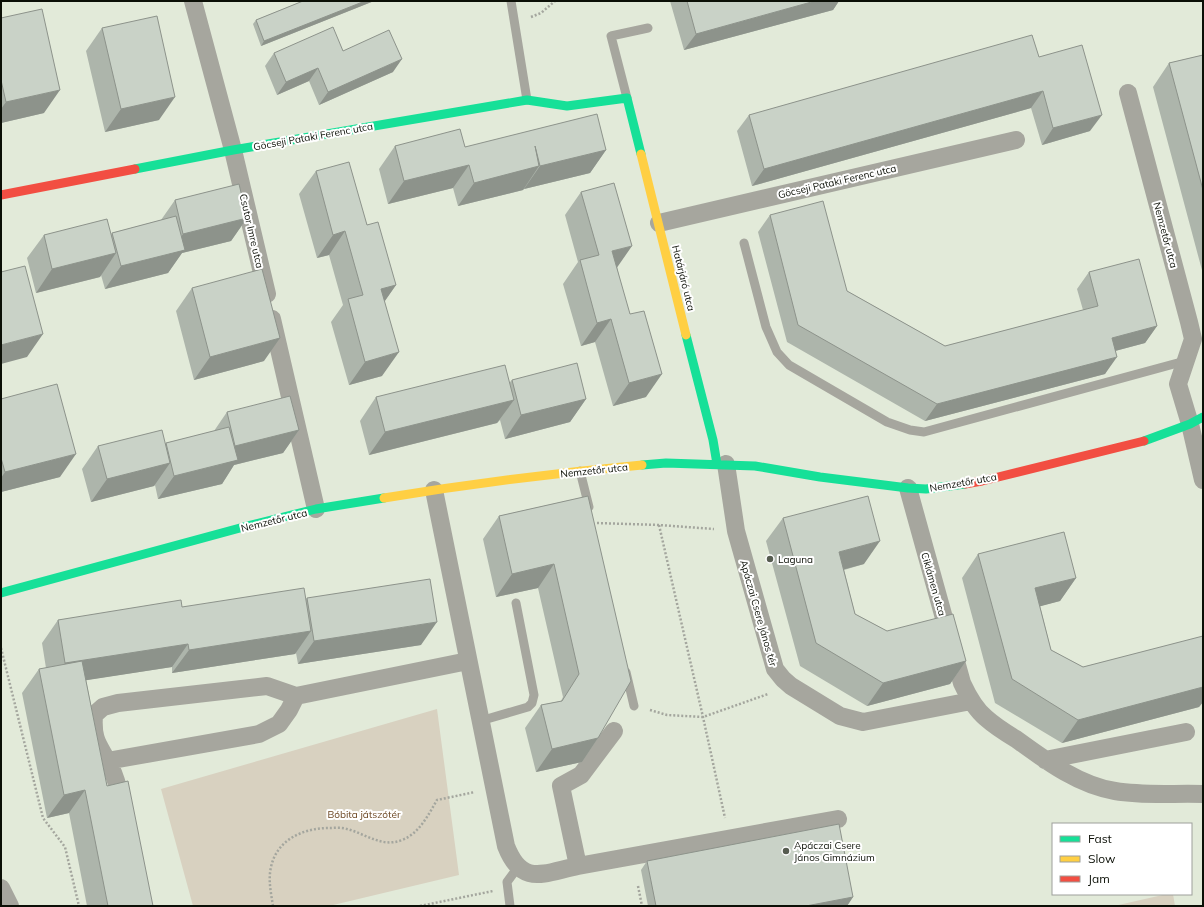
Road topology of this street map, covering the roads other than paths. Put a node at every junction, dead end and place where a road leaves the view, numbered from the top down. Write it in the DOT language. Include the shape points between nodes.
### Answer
graph roads {
  1 [pos="193,1"];
  2 [pos="511,1"];
  3 [pos="648,28"];
  4 [pos="1128,93"];
  5 [pos="627,98"];
  6 [pos="527,100"];
  7 [pos="1016,140"];
  8 [pos="234,150"];
  9 [pos="1,195"];
  10 [pos="659,223"];
  11 [pos="744,243"];
  12 [pos="1185,361"];
  13 [pos="1196,420"];
  14 [pos="722,464"];
  15 [pos="580,471"];
  16 [pos="1203,480"];
  17 [pos="908,488"];
  18 [pos="434,490"];
  19 [pos="316,510"];
  20 [pos="592,523"];
  21 [pos="1,593"];
  22 [pos="516,603"];
  23 [pos="623,660"];
  24 [pos="468,661"];
  25 [pos="296,696"];
  26 [pos="970,701"];
  27 [pos="634,706"];
  28 [pos="480,721"];
  29 [pos="614,732"];
  30 [pos="1186,732"];
  31 [pos="1045,760"];
  32 [pos="107,761"];
  33 [pos="1203,794"];
  34 [pos="838,819"];
  35 [pos="128,822"];
  36 [pos="578,866"];
  37 [pos="518,867"];
  38 [pos="1,888"];
  39 [pos="10,906"];
  40 [pos="510,906"];
  1 -- 8 [label="street, Csutor Imre utca"];
  2 -- 6 [label="lane"];
  3 -- 5 [label="lane" via="611,36"];
  4 -- 12 [label="street, Nemzetőr utca" via="1189,322 1192,339"];
  5 -- 6 [label="street, Göcseji Pataki Ferenc utca" via="567,106"];
  5 -- 10 [label="street, Határjáró utca"];
  6 -- 8 [label="street, Göcseji Pataki Ferenc utca"];
  7 -- 10 [label="street, Göcseji Pataki Ferenc utca"];
  8 -- 9 [label="street, Göcseji Pataki Ferenc utca"];
  8 -- 19 [label="street, Csutor Imre utca"];
  10 -- 14 [label="street, Határjáró utca" via="713,440"];
  11 -- 12 [label="lane" via="766,328 777,352 789,365 887,422 910,430 924,432"];
  12 -- 13 [label="street, Nemzetőr utca" via="1178,384"];
  13 -- 16 [label="street"];
  13 -- 17 [label="street, Nemzetőr utca" via="1150,440 982,481 949,487"];
  14 -- 15 [label="street, Nemzetőr utca" via="666,463"];
  14 -- 17 [label="street, Nemzetőr utca" via="755,466"];
  14 -- 26 [label="street, Apáczai Csere János tér" via="736,531 775,669 783,680 840,716 863,722"];
  15 -- 18 [label="street, Nemzetőr utca"];
  15 -- 20 [label="lane"];
  17 -- 26 [label="street, Ciklámen utca" via="962,684"];
  18 -- 19 [label="street, Nemzetőr utca"];
  18 -- 24 [label="street"];
  19 -- 21 [label="street, Nemzetőr utca" via="251,525"];
  22 -- 28 [label="lane" via="534,695 532,703 528,707"];
  23 -- 27 [label="lane"];
  24 -- 25 [label="street"];
  24 -- 28 [label="street"];
  25 -- 32 [label="street" via="279,724 259,734"];
  25 -- 32 [label="street" via="267,686 118,703 103,707 94,715 93,727 97,744"];
  26 -- 31 [label="street, Ciklámen utca" via="985,718"];
  28 -- 37 [label="street" via="506,846 511,859"];
  29 -- 36 [label="street" via="581,775 561,786"];
  30 -- 31 [label="street"];
  31 -- 33 [label="street, Ciklámen utca" via="1068,774 1114,791"];
  32 -- 35 [label="street" via="112,769"];
  34 -- 36 [label="street"];
  36 -- 37 [label="street" via="536,874 525,872"];
  37 -- 40 [label="lane" via="507,882"];
  38 -- 39 [label="street"];
}
